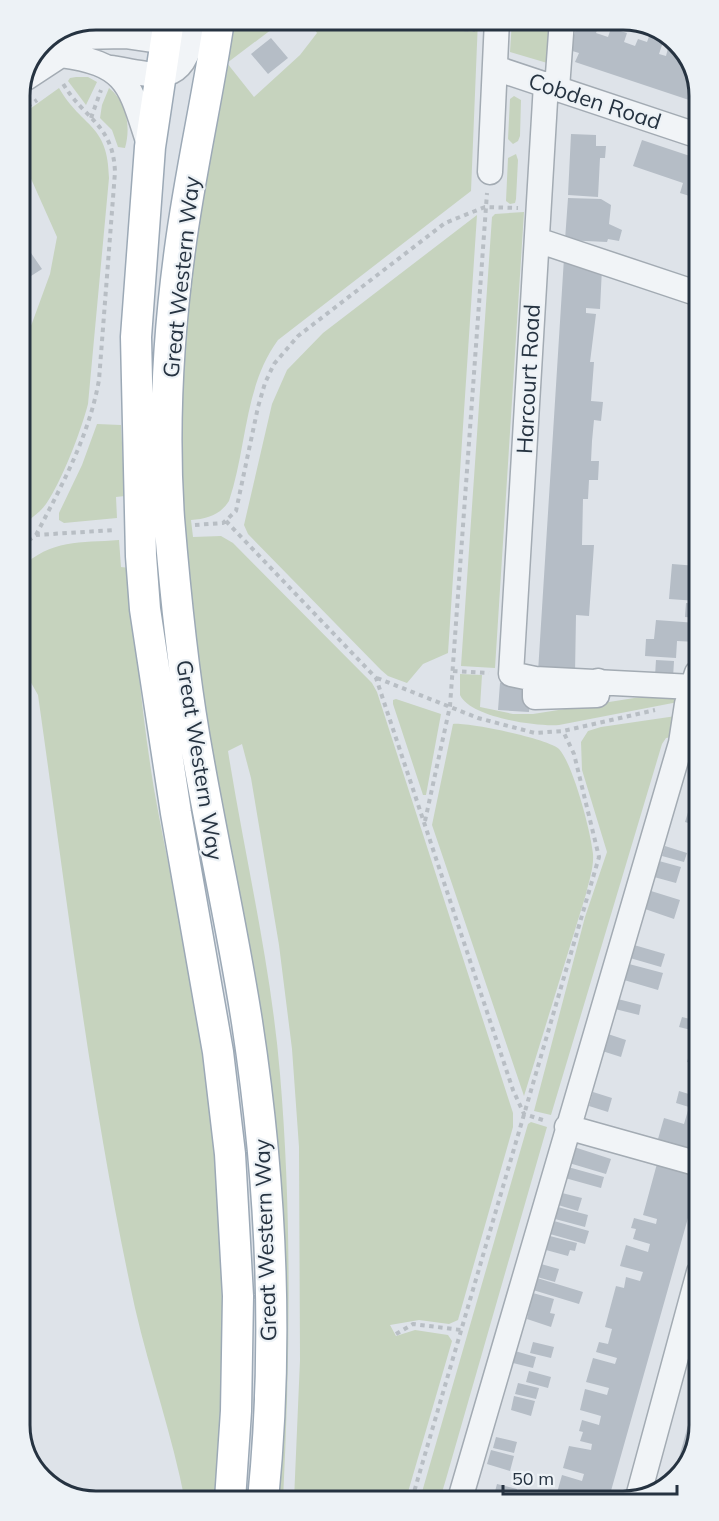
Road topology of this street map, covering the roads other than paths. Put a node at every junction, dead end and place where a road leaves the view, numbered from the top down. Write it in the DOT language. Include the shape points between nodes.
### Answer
graph roads {
  1 [pos="194,30"];
  2 [pos="217,30"];
  3 [pos="497,30"];
  4 [pos="560,30"];
  5 [pos="85,31"];
  6 [pos="167,31"];
  7 [pos="78,37"];
  8 [pos="41,66"];
  9 [pos="112,68"];
  10 [pos="495,68"];
  11 [pos="160,76"];
  12 [pos="552,86"];
  13 [pos="689,133"];
  14 [pos="150,147"];
  15 [pos="490,172"];
  16 [pos="537,240"];
  17 [pos="689,291"];
  18 [pos="689,692"];
  19 [pos="689,709"];
  20 [pos="567,1127"];
  21 [pos="689,1161"];
  22 [pos="689,1309"];
  23 [pos="640,1489"];
  24 [pos="231,1491"];
  25 [pos="263,1491"];
  26 [pos="462,1491"];
  1 -- 11 [label="street" via="192,45 182,63"];
  2 -- 25 [label="main road, Great Western Way" via="179,251 168,389 169,502 183,657 246,1020 263,1155 270,1313"];
  3 -- 10 [label="street"];
  4 -- 12 [label="street, Harcourt Road"];
  5 -- 7 [label="street"];
  6 -- 7 [label="street"];
  6 -- 11 [label="main road, Great Western Way"];
  7 -- 8 [label="street"];
  8 -- 9 [label="street" via="83,58"];
  9 -- 11 [label="street"];
  9 -- 14 [label="street" via="134,97"];
  10 -- 12 [label="street, Cobden Road"];
  10 -- 15 [label="street"];
  11 -- 14 [label="main road, Great Western Way"];
  12 -- 13 [label="street, Cobden Road"];
  12 -- 16 [label="street, Harcourt Road"];
  14 -- 24 [label="main road, Great Western Way" via="136,337 141,556 145,609 218,1052 230,1154 238,1307"];
  16 -- 17 [label="street"];
  16 -- 18 [label="street, Harcourt Road" via="511,674"];
  19 -- 20 [label="street"];
  20 -- 21 [label="street"];
  20 -- 26 [label="street"];
  22 -- 23 [label="street"];
}
